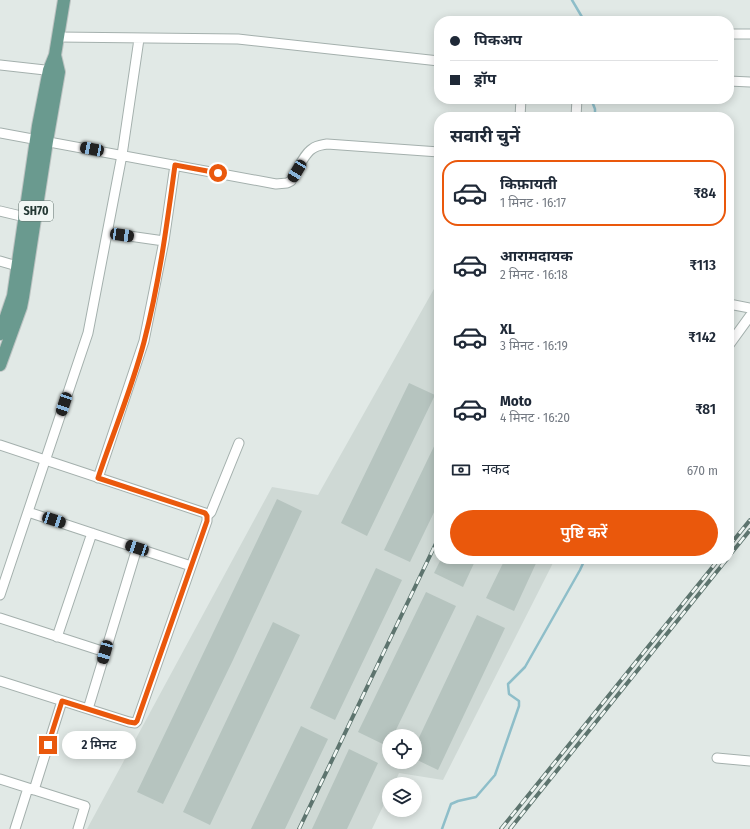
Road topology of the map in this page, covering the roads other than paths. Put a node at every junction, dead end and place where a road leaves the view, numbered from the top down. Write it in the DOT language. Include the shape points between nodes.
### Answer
graph roads {
  1 [pos="64,0"];
  2 [pos="734,34"];
  3 [pos="750,34"];
  4 [pos="58,37"];
  5 [pos="139,39"];
  6 [pos="434,60"];
  7 [pos="0,65"];
  8 [pos="54,71"];
  9 [pos="734,81"];
  10 [pos="750,82"];
  11 [pos="0,133"];
  12 [pos="42,140"];
  13 [pos="434,152"];
  14 [pos="122,155"];
  15 [pos="175,165"];
  16 [pos="0,211"];
  17 [pos="25,217"];
  18 [pos="108,233"];
  19 [pos="164,241"];
  20 [pos="0,261"];
  21 [pos="17,266"];
  22 [pos="734,305"];
  23 [pos="750,308"];
  24 [pos="9,310"];
  25 [pos="750,316"];
  26 [pos="0,334"];
  27 [pos="734,338"];
  28 [pos="0,365"];
  29 [pos="239,443"];
  30 [pos="0,445"];
  31 [pos="45,460"];
  32 [pos="98,478"];
  33 [pos="28,512"];
  34 [pos="207,516"];
  35 [pos="92,533"];
  36 [pos="137,548"];
  37 [pos="191,566"];
  38 [pos="0,595"];
  39 [pos="0,618"];
  40 [pos="57,637"];
  41 [pos="105,652"];
  42 [pos="0,681"];
  43 [pos="62,701"];
  44 [pos="88,709"];
  45 [pos="717,758"];
  46 [pos="750,761"];
  47 [pos="0,779"];
  48 [pos="31,789"];
  49 [pos="15,829"];
  50 [pos="78,829"];
  1 -- 4 [label="main road, SH70"];
  2 -- 3 [label="street"];
  4 -- 5 [label="street"];
  4 -- 8 [label="main road, SH70"];
  5 -- 6 [label="street" via="238,39"];
  5 -- 14 [label="street"];
  7 -- 8 [label="street"];
  8 -- 12 [label="main road, SH70"];
  9 -- 10 [label="street"];
  11 -- 12 [label="street"];
  12 -- 14 [label="street"];
  12 -- 17 [label="main road, SH70"];
  12 -- 24 [label="main road, SH70" via="23,297"];
  13 -- 15 [label="street" via="319,145 309,152 291,181 282,184"];
  14 -- 15 [label="street"];
  14 -- 18 [label="street"];
  15 -- 19 [label="street"];
  16 -- 17 [label="street"];
  17 -- 21 [label="main road, SH70"];
  18 -- 19 [label="street"];
  18 -- 31 [label="street" via="88,334"];
  19 -- 32 [label="street" via="144,342"];
  20 -- 21 [label="street"];
  21 -- 24 [label="main road, SH70"];
  22 -- 23 [label="street"];
  24 -- 26 [label="main road, SH70"];
  24 -- 28 [label="main road, SH70"];
  25 -- 27 [label="street"];
  29 -- 34 [label="street" via="211,512"];
  30 -- 31 [label="street"];
  31 -- 32 [label="street"];
  31 -- 33 [label="street"];
  32 -- 34 [label="street" via="205,513"];
  33 -- 35 [label="street"];
  33 -- 38 [label="street"];
  34 -- 37 [label="street"];
  35 -- 36 [label="street"];
  35 -- 40 [label="street"];
  36 -- 37 [label="street"];
  36 -- 41 [label="street"];
  37 -- 44 [label="street" via="137,721 129,722"];
  39 -- 40 [label="street"];
  40 -- 41 [label="street"];
  41 -- 44 [label="street"];
  42 -- 43 [label="street"];
  43 -- 44 [label="street"];
  43 -- 48 [label="street"];
  45 -- 46 [label="street"];
  47 -- 48 [label="street"];
  48 -- 49 [label="street"];
  48 -- 50 [label="street" via="85,806"];
}
